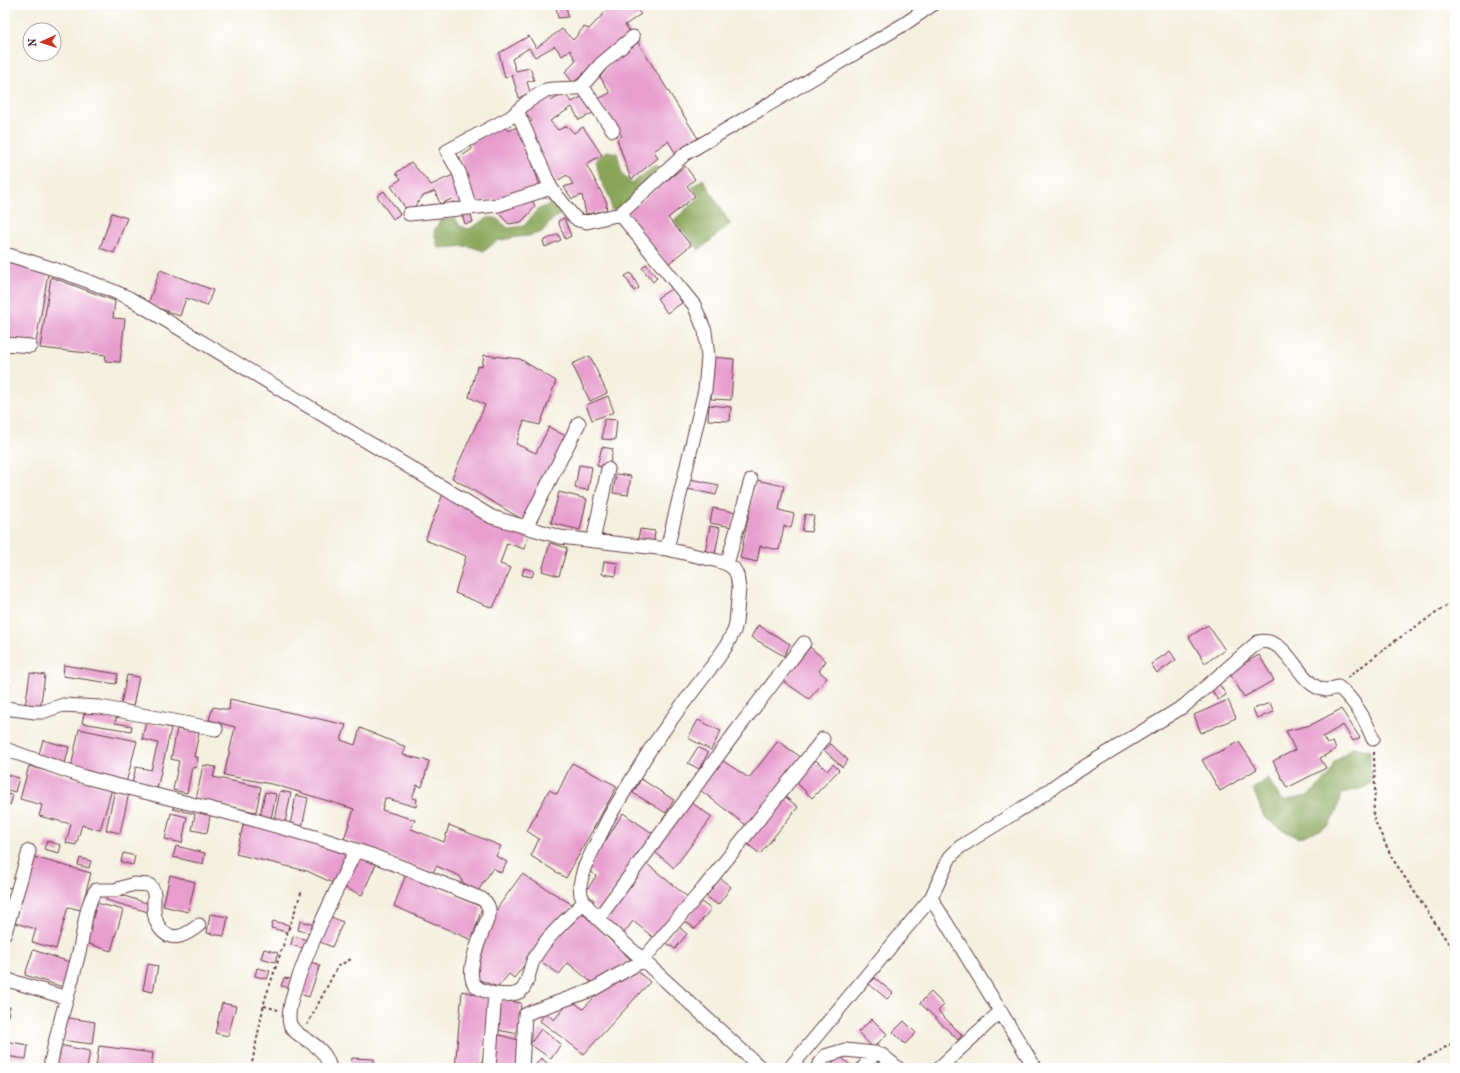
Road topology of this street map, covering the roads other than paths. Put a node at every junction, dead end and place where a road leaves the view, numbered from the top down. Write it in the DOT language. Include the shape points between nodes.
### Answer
graph roads {
  1 [pos="932,5"];
  2 [pos="633,38"];
  3 [pos="582,86"];
  4 [pos="517,111"];
  5 [pos="613,130"];
  6 [pos="551,188"];
  7 [pos="470,208"];
  8 [pos="409,214"];
  9 [pos="620,214"];
  10 [pos="5,254"];
  11 [pos="5,344"];
  12 [pos="30,346"];
  13 [pos="579,423"];
  14 [pos="608,469"];
  15 [pos="751,480"];
  16 [pos="526,527"];
  17 [pos="593,541"];
  18 [pos="667,549"];
  19 [pos="727,564"];
  20 [pos="804,643"];
  21 [pos="5,708"];
  22 [pos="216,729"];
  23 [pos="823,739"];
  24 [pos="1373,739"];
  25 [pos="5,750"];
  26 [pos="356,850"];
  27 [pos="29,851"];
  28 [pos="932,898"];
  29 [pos="584,902"];
  30 [pos="598,919"];
  31 [pos="200,925"];
  32 [pos="5,933"];
  33 [pos="642,961"];
  34 [pos="5,979"];
  35 [pos="521,991"];
  36 [pos="495,994"];
  37 [pos="67,998"];
  38 [pos="1001,1011"];
  39 [pos="528,1013"];
  40 [pos="875,1053"];
  41 [pos="50,1068"];
  42 [pos="330,1068"];
  43 [pos="489,1068"];
  44 [pos="522,1068"];
  45 [pos="761,1068"];
  46 [pos="790,1068"];
  47 [pos="817,1068"];
  48 [pos="863,1068"];
  49 [pos="898,1068"];
  50 [pos="939,1068"];
  51 [pos="1036,1068"];
  1 -- 9 [label="street" via="686,154"];
  2 -- 3 [label="street" via="601,64"];
  3 -- 4 [label="street" via="546,90"];
  3 -- 5 [label="street"];
  4 -- 6 [label="street"];
  4 -- 7 [label="street" via="511,118 447,151 459,172"];
  6 -- 7 [label="street" via="507,203"];
  6 -- 9 [label="street" via="578,220 587,222"];
  7 -- 8 [label="street"];
  9 -- 18 [label="street" via="694,305 705,331 708,357 705,390"];
  10 -- 16 [label="street" via="56,269 129,298 492,517"];
  11 -- 12 [label="street"];
  13 -- 16 [label="street"];
  14 -- 17 [label="street"];
  15 -- 19 [label="street"];
  16 -- 17 [label="street" via="560,537"];
  17 -- 18 [label="street"];
  18 -- 19 [label="street"];
  19 -- 29 [label="street" via="738,575 734,631 716,661 649,751 609,817 584,868 580,885"];
  20 -- 30 [label="street"];
  21 -- 22 [label="street" via="42,712 63,705 100,707"];
  23 -- 33 [label="street"];
  24 -- 28 [label="street" via="1352,701 1338,687 1327,690 1316,688 1277,645 1258,642 1184,706 960,847 950,857"];
  25 -- 26 [label="street" via="84,777 244,817"];
  26 -- 36 [label="street" via="486,902 490,910 489,915 470,974 476,987"];
  26 -- 42 [label="street" via="309,949 297,981 290,1018 290,1024 295,1030 323,1052"];
  27 -- 32 [label="street"];
  28 -- 38 [label="street"];
  28 -- 46 [label="street"];
  29 -- 30 [label="street"];
  29 -- 35 [label="street" via="543,945 534,958"];
  30 -- 33 [label="street"];
  31 -- 37 [label="street" via="185,935 165,934 155,918 154,892 149,885 134,884 115,890 96,890 92,895"];
  33 -- 39 [label="street" via="592,990"];
  33 -- 45 [label="street"];
  34 -- 37 [label="street"];
  35 -- 36 [label="street" via="515,994"];
  35 -- 39 [label="street"];
  36 -- 43 [label="street"];
  37 -- 41 [label="street"];
  38 -- 50 [label="street"];
  38 -- 51 [label="street"];
  39 -- 44 [label="street" via="524,1019"];
  40 -- 47 [label="street" via="846,1050 836,1052 825,1056"];
  40 -- 48 [label="street"];
  40 -- 49 [label="street" via="882,1055"];
}
